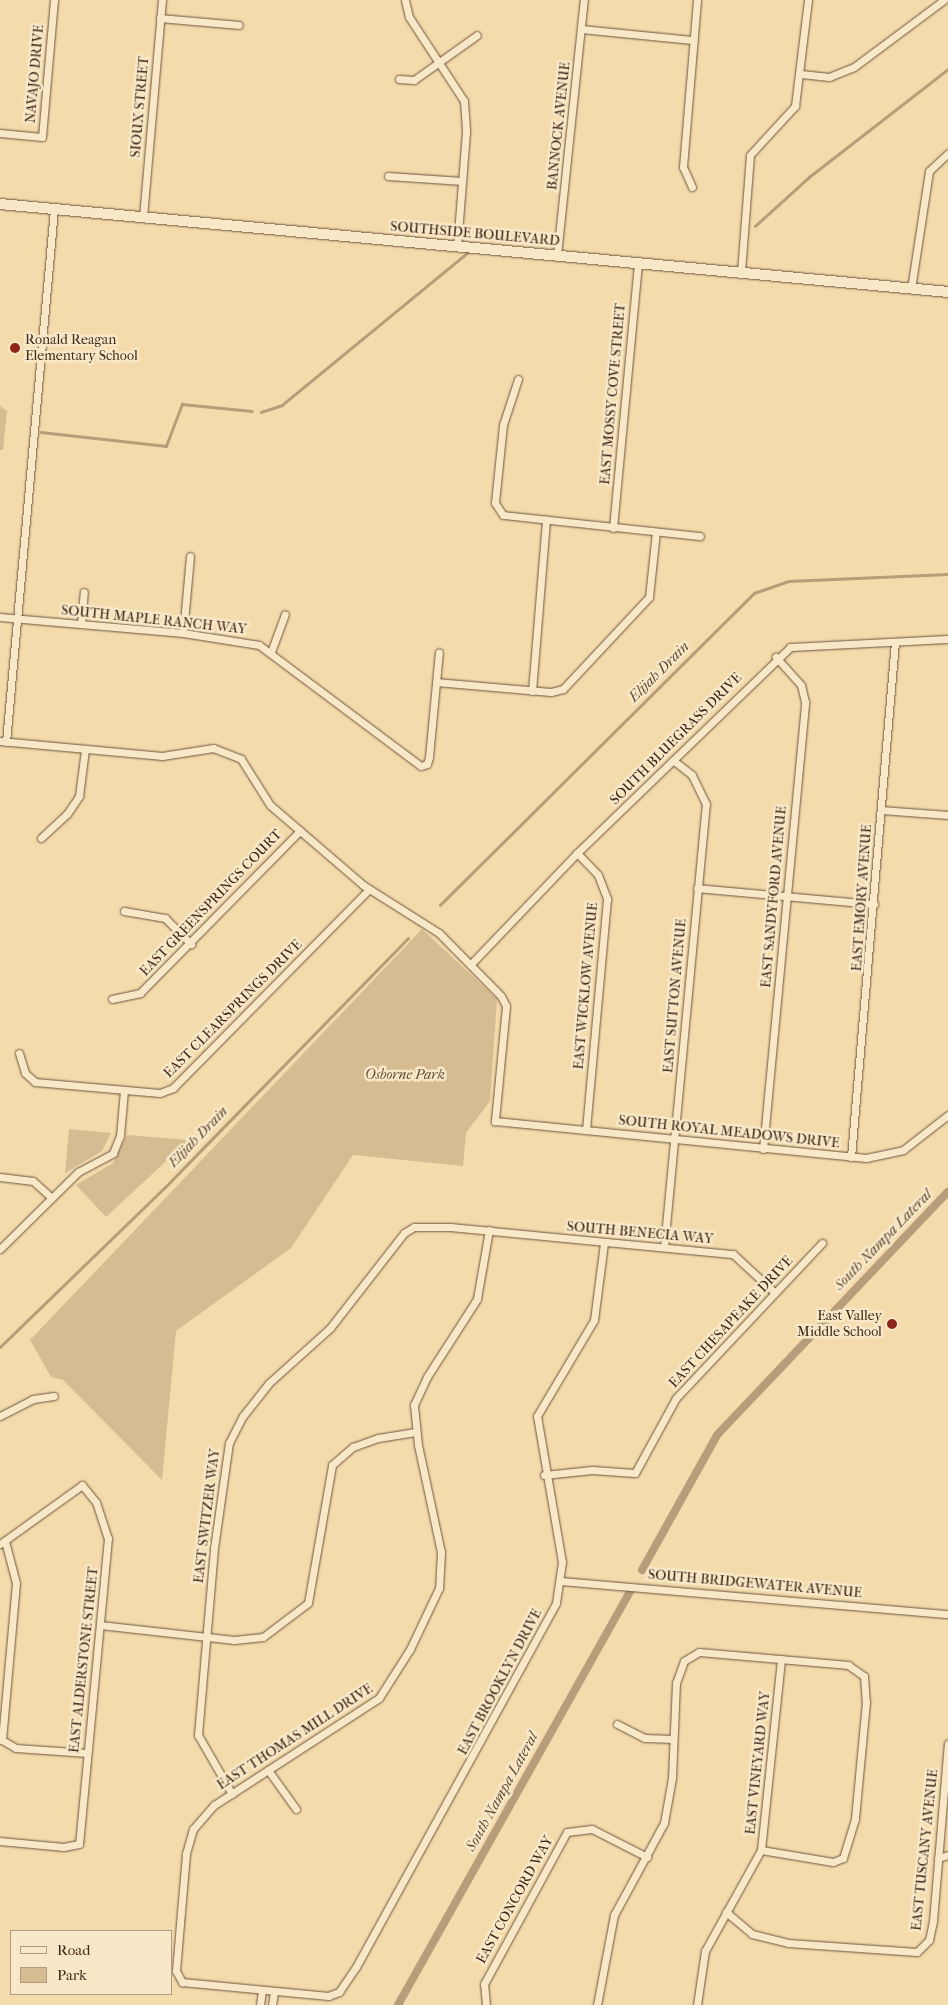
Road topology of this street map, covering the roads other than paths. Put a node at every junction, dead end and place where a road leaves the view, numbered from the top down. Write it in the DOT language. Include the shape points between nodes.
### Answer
graph roads {
  1 [pos="54,0"];
  2 [pos="162,0"];
  3 [pos="405,0"];
  4 [pos="584,0"];
  5 [pos="697,0"];
  6 [pos="808,0"];
  7 [pos="944,0"];
  8 [pos="935,3"];
  9 [pos="160,18"];
  10 [pos="239,25"];
  11 [pos="582,29"];
  12 [pos="476,35"];
  13 [pos="693,40"];
  14 [pos="439,62"];
  15 [pos="801,74"];
  16 [pos="398,79"];
  17 [pos="0,133"];
  18 [pos="948,153"];
  19 [pos="388,176"];
  20 [pos="462,181"];
  21 [pos="692,187"];
  22 [pos="0,204"];
  23 [pos="54,209"];
  24 [pos="143,217"];
  25 [pos="457,246"];
  26 [pos="557,255"];
  27 [pos="638,263"];
  28 [pos="741,272"];
  29 [pos="911,289"];
  30 [pos="948,292"];
  31 [pos="518,379"];
  32 [pos="546,520"];
  33 [pos="614,528"];
  34 [pos="656,532"];
  35 [pos="700,536"];
  36 [pos="190,556"];
  37 [pos="84,592"];
  38 [pos="285,614"];
  39 [pos="0,617"];
  40 [pos="16,618"];
  41 [pos="82,624"];
  42 [pos="183,633"];
  43 [pos="948,639"];
  44 [pos="894,642"];
  45 [pos="271,652"];
  46 [pos="439,652"];
  47 [pos="776,657"];
  48 [pos="436,682"];
  49 [pos="532,691"];
  50 [pos="3,742"];
  51 [pos="85,750"];
  52 [pos="673,760"];
  53 [pos="881,810"];
  54 [pos="948,815"];
  55 [pos="300,830"];
  56 [pos="40,838"];
  57 [pos="578,854"];
  58 [pos="697,888"];
  59 [pos="369,889"];
  60 [pos="786,897"];
  61 [pos="874,904"];
  62 [pos="124,911"];
  63 [pos="191,944"];
  64 [pos="472,964"];
  65 [pos="112,999"];
  66 [pos="19,1053"];
  67 [pos="124,1090"];
  68 [pos="948,1115"];
  69 [pos="586,1130"];
  70 [pos="674,1137"];
  71 [pos="763,1149"];
  72 [pos="851,1157"];
  73 [pos="0,1177"];
  74 [pos="52,1198"];
  75 [pos="489,1230"];
  76 [pos="604,1243"];
  77 [pos="822,1243"];
  78 [pos="664,1247"];
  79 [pos="0,1249"];
  80 [pos="774,1292"];
  81 [pos="54,1396"];
  82 [pos="0,1416"];
  83 [pos="416,1432"];
  84 [pos="544,1475"];
  85 [pos="2,1542"];
  86 [pos="561,1581"];
  87 [pos="948,1614"];
  88 [pos="100,1624"];
  89 [pos="206,1638"];
  90 [pos="781,1659"];
  91 [pos="617,1724"];
  92 [pos="673,1739"];
  93 [pos="948,1744"];
  94 [pos="87,1753"];
  95 [pos="268,1770"];
  96 [pos="232,1794"];
  97 [pos="296,1809"];
  98 [pos="0,1841"];
  99 [pos="761,1850"];
  100 [pos="948,1855"];
  101 [pos="647,1857"];
  102 [pos="938,1858"];
  103 [pos="726,1912"];
  104 [pos="262,1991"];
  105 [pos="274,1992"];
  106 [pos="260,2005"];
  107 [pos="272,2005"];
  108 [pos="486,2005"];
  109 [pos="597,2005"];
  110 [pos="697,2005"];
  1 -- 17 [label="street, NAVAJO DRIVE" via="42,137"];
  2 -- 9 [label="street, SIOUX STREET"];
  3 -- 14 [label="street" via="409,17"];
  4 -- 11 [label="street, BANNOCK AVENUE"];
  5 -- 13 [label="street"];
  6 -- 15 [label="street"];
  7 -- 8 [label="street"];
  8 -- 15 [label="street" via="854,67 829,77"];
  9 -- 10 [label="street"];
  9 -- 24 [label="street, SIOUX STREET"];
  11 -- 13 [label="street"];
  11 -- 26 [label="street, BANNOCK AVENUE"];
  12 -- 14 [label="street"];
  13 -- 21 [label="street" via="683,167"];
  14 -- 16 [label="street" via="414,80"];
  14 -- 20 [label="street" via="464,101"];
  15 -- 28 [label="street" via="795,106 750,155"];
  18 -- 29 [label="street" via="929,171"];
  19 -- 20 [label="street"];
  20 -- 25 [label="street"];
  22 -- 23 [label="main road, SOUTHSIDE BOULEVARD"];
  23 -- 24 [label="main road, SOUTHSIDE BOULEVARD"];
  23 -- 40 [label="street"];
  24 -- 25 [label="main road, SOUTHSIDE BOULEVARD"];
  25 -- 26 [label="main road, SOUTHSIDE BOULEVARD"];
  26 -- 27 [label="main road, SOUTHSIDE BOULEVARD"];
  27 -- 28 [label="main road, SOUTHSIDE BOULEVARD"];
  27 -- 33 [label="street, EAST MOSSY COVE STREET"];
  28 -- 29 [label="main road, SOUTHSIDE BOULEVARD"];
  29 -- 30 [label="main road, SOUTHSIDE BOULEVARD"];
  31 -- 32 [label="street" via="503,425 497,510 503,515"];
  32 -- 33 [label="street"];
  32 -- 49 [label="street"];
  33 -- 34 [label="street"];
  34 -- 35 [label="street"];
  34 -- 49 [label="street" via="648,597 563,689"];
  36 -- 42 [label="street"];
  37 -- 41 [label="street"];
  38 -- 45 [label="street"];
  39 -- 40 [label="street, SOUTH MAPLE RANCH WAY"];
  40 -- 41 [label="street, SOUTH MAPLE RANCH WAY"];
  40 -- 50 [label="street"];
  41 -- 42 [label="street, SOUTH MAPLE RANCH WAY"];
  42 -- 45 [label="street, SOUTH MAPLE RANCH WAY" via="243,640"];
  43 -- 44 [label="street, SOUTH BLUEGRASS DRIVE"];
  44 -- 47 [label="street, SOUTH BLUEGRASS DRIVE" via="790,647"];
  44 -- 53 [label="street, EAST EMORY AVENUE"];
  45 -- 48 [label="street, SOUTH MAPLE RANCH WAY" via="414,764 427,764"];
  46 -- 48 [label="street"];
  47 -- 52 [label="street, SOUTH BLUEGRASS DRIVE"];
  47 -- 60 [label="street, EAST SANDYFORD AVENUE" via="801,685 805,702"];
  48 -- 49 [label="street"];
  50 -- 51 [label="street"];
  51 -- 55 [label="street" via="162,756 213,748 230,751 241,759 270,805"];
  51 -- 56 [label="street" via="79,796 67,814"];
  52 -- 57 [label="street, SOUTH BLUEGRASS DRIVE"];
  52 -- 58 [label="street, EAST SUTTON AVENUE" via="692,775 706,804"];
  53 -- 54 [label="street"];
  53 -- 61 [label="street, EAST EMORY AVENUE"];
  55 -- 59 [label="street"];
  55 -- 63 [label="street, EAST GREENSPRINGS COURT"];
  57 -- 64 [label="street, SOUTH BLUEGRASS DRIVE"];
  57 -- 69 [label="street, EAST WICKLOW AVENUE" via="598,875 607,899"];
  58 -- 60 [label="street"];
  58 -- 70 [label="street, EAST SUTTON AVENUE"];
  59 -- 64 [label="street" via="439,933"];
  59 -- 67 [label="street, EAST CLEARSPRINGS DRIVE" via="172,1088 160,1093"];
  60 -- 61 [label="street"];
  60 -- 71 [label="street, EAST SANDYFORD AVENUE"];
  61 -- 72 [label="street, EAST EMORY AVENUE"];
  62 -- 63 [label="street" via="164,918"];
  63 -- 65 [label="street, EAST GREENSPRINGS COURT" via="140,993 128,1000"];
  64 -- 69 [label="street, SOUTH ROYAL MEADOWS DRIVE" via="506,1006 495,1121"];
  66 -- 67 [label="street, EAST CLEARSPRINGS DRIVE" via="25,1073 35,1082"];
  67 -- 74 [label="street" via="120,1136 104,1161 78,1172"];
  68 -- 72 [label="street, SOUTH ROYAL MEADOWS DRIVE" via="903,1150"];
  69 -- 70 [label="street, SOUTH ROYAL MEADOWS DRIVE"];
  70 -- 71 [label="street, SOUTH ROYAL MEADOWS DRIVE"];
  70 -- 78 [label="street, EAST SUTTON AVENUE"];
  71 -- 72 [label="street, SOUTH ROYAL MEADOWS DRIVE"];
  73 -- 74 [label="street" via="33,1181"];
  74 -- 79 [label="street"];
  75 -- 76 [label="street, SOUTH BENECIA WAY"];
  75 -- 83 [label="street, EAST THOMAS MILL DRIVE" via="477,1299 416,1394"];
  75 -- 89 [label="street, EAST SWITZER WAY" via="427,1226 404,1233 330,1328 269,1383 243,1416 224,1465"];
  76 -- 78 [label="street, SOUTH BENECIA WAY"];
  76 -- 84 [label="street, EAST BROOKLYN DRIVE" via="594,1320 537,1416"];
  77 -- 80 [label="street, EAST CHESAPEAKE DRIVE"];
  78 -- 80 [label="street, SOUTH BENECIA WAY" via="733,1254"];
  80 -- 84 [label="street, EAST CHESAPEAKE DRIVE" via="676,1398 635,1473 592,1470"];
  81 -- 82 [label="street" via="33,1399"];
  83 -- 89 [label="street" via="378,1438 354,1448 332,1465 323,1498 313,1591 297,1614 251,1641"];
  83 -- 95 [label="street, EAST THOMAS MILL DRIVE" via="441,1552 439,1588 410,1649 379,1698"];
  84 -- 86 [label="street, EAST BROOKLYN DRIVE" via="562,1562"];
  85 -- 88 [label="street, EAST ALDERSTONE STREET" via="82,1485 96,1502 108,1538"];
  85 -- 94 [label="street" via="16,1583 2,1740 16,1748"];
  86 -- 87 [label="street, SOUTH BRIDGEWATER AVENUE"];
  86 -- 105 [label="street, EAST BROOKLYN DRIVE" via="545,1627 347,1982 328,1996"];
  88 -- 89 [label="street"];
  88 -- 94 [label="street, EAST ALDERSTONE STREET"];
  89 -- 96 [label="street, EAST SWITZER WAY" via="198,1735"];
  90 -- 92 [label="street" via="699,1652 684,1661 676,1683"];
  90 -- 99 [label="street, EAST VINEYARD WAY"];
  90 -- 99 [label="street" via="848,1665 864,1676 866,1702 855,1819 843,1858 832,1862"];
  91 -- 92 [label="street" via="645,1738"];
  92 -- 101 [label="street" via="668,1806"];
  93 -- 102 [label="street, EAST TUSCANY AVENUE"];
  94 -- 98 [label="street, EAST ALDERSTONE STREET" via="79,1844 63,1847"];
  95 -- 96 [label="street, EAST THOMAS MILL DRIVE"];
  95 -- 97 [label="street"];
  96 -- 104 [label="street, EAST THOMAS MILL DRIVE" via="193,1829 186,1854 176,1971 178,1979 191,1985"];
  99 -- 103 [label="street, EAST VINEYARD WAY"];
  100 -- 102 [label="street"];
  101 -- 108 [label="street, EAST CONCORD WAY" via="592,1829 567,1832 484,1984"];
  101 -- 109 [label="street" via="614,1914"];
  102 -- 103 [label="street, EAST TUSCANY AVENUE" via="932,1932 917,1952 788,1943 752,1934"];
  103 -- 110 [label="street, EAST VINEYARD WAY" via="701,1962"];
  104 -- 105 [label="street, EAST THOMAS MILL DRIVE"];
  104 -- 106 [label="street"];
  105 -- 107 [label="street"];
}
